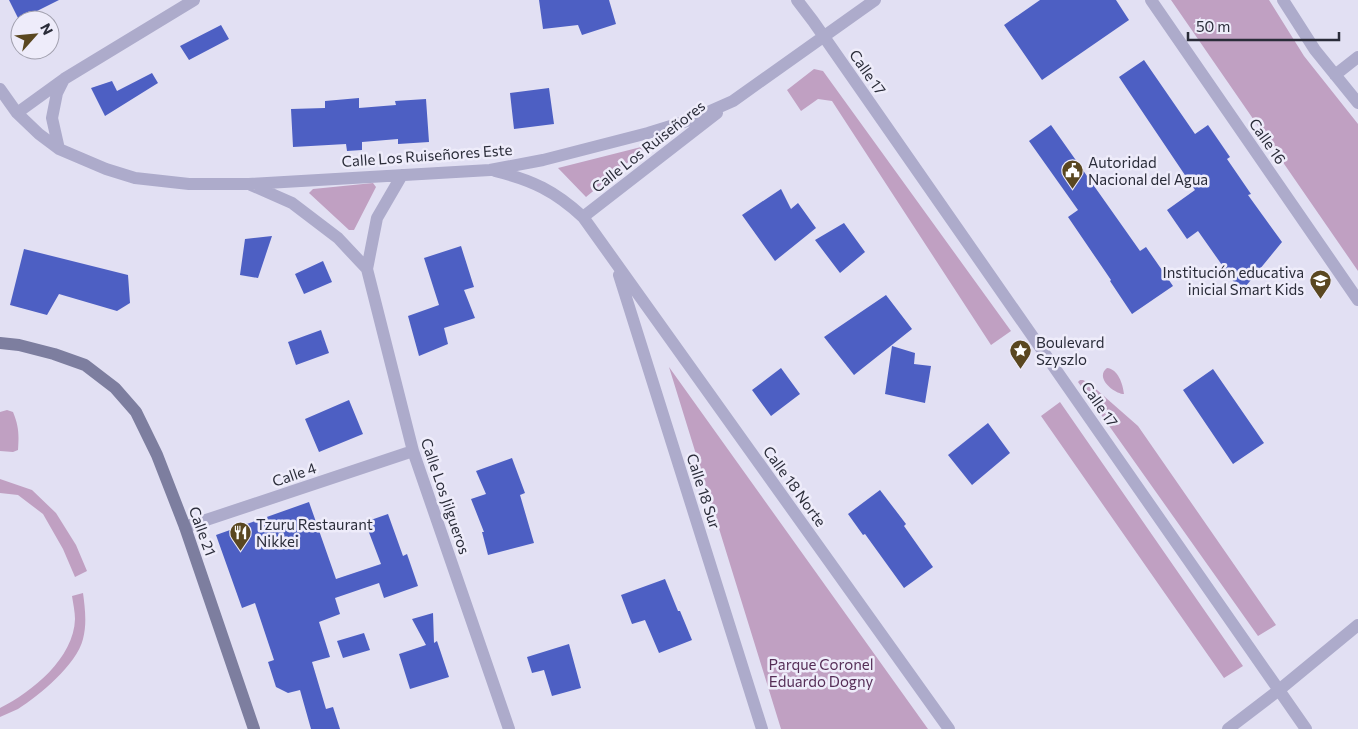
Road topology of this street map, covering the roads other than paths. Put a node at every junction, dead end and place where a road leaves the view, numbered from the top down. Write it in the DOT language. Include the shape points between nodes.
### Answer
graph roads {
  1 [pos="194,0"];
  2 [pos="797,0"];
  3 [pos="876,0"];
  4 [pos="1151,0"];
  5 [pos="1283,0"];
  6 [pos="824,37"];
  7 [pos="1358,57"];
  8 [pos="1335,75"];
  9 [pos="64,79"];
  10 [pos="0,89"];
  11 [pos="732,101"];
  12 [pos="1358,103"];
  13 [pos="17,112"];
  14 [pos="58,149"];
  15 [pos="490,170"];
  16 [pos="402,175"];
  17 [pos="249,184"];
  18 [pos="583,217"];
  19 [pos="615,263"];
  20 [pos="366,269"];
  21 [pos="1358,300"];
  22 [pos="0,343"];
  23 [pos="413,451"];
  24 [pos="185,527"];
  25 [pos="1358,625"];
  26 [pos="1278,690"];
  27 [pos="254,729"];
  28 [pos="509,729"];
  29 [pos="762,729"];
  30 [pos="949,729"];
  31 [pos="1228,729"];
  32 [pos="1306,729"];
  1 -- 9 [label="street"];
  2 -- 6 [label="street, Calle 17"];
  3 -- 6 [label="street, Calle Los Ruiseñores Este"];
  4 -- 21 [label="street, Calle 16"];
  5 -- 8 [label="street" via="1314,50"];
  6 -- 11 [label="street, Calle Los Ruiseñores Este"];
  6 -- 26 [label="street, Calle 17"];
  7 -- 8 [label="street"];
  8 -- 12 [label="street"];
  9 -- 13 [label="street"];
  9 -- 14 [label="street" via="57,93 52,118"];
  10 -- 13 [label="street, Calle Los Ruiseñores Este"];
  11 -- 15 [label="street, Calle Los Ruiseñores Este" via="690,120 648,133"];
  11 -- 18 [label="street, Calle Los Ruiseñores"];
  13 -- 14 [label="street, Calle Los Ruiseñores Este"];
  14 -- 17 [label="street, Calle Los Ruiseñores Este" via="135,178 189,184"];
  15 -- 16 [label="street, Calle Los Ruiseñores Este"];
  15 -- 18 [label="street, Calle 18 Norte" via="520,177 545,188"];
  16 -- 17 [label="street, Calle Los Ruiseñores Este"];
  16 -- 20 [label="street, Calle Los Jilgueros" via="377,218"];
  17 -- 20 [label="street, Calle Los Jilgueros" via="292,203 338,238"];
  18 -- 19 [label="street, Calle 18 Norte"];
  19 -- 29 [label="street, Calle 18 Sur"];
  19 -- 30 [label="street, Calle 18 Norte"];
  20 -- 23 [label="street, Calle Los Jilgueros"];
  22 -- 24 [label="street, Calle 21" via="54,354 85,365 115,388 136,412 158,455"];
  23 -- 24 [label="street, Calle 4"];
  23 -- 28 [label="street, Calle Los Jilgueros"];
  24 -- 27 [label="street, Calle 21"];
  25 -- 26 [label="street"];
  26 -- 31 [label="street"];
  26 -- 32 [label="street, Calle 17"];
}
